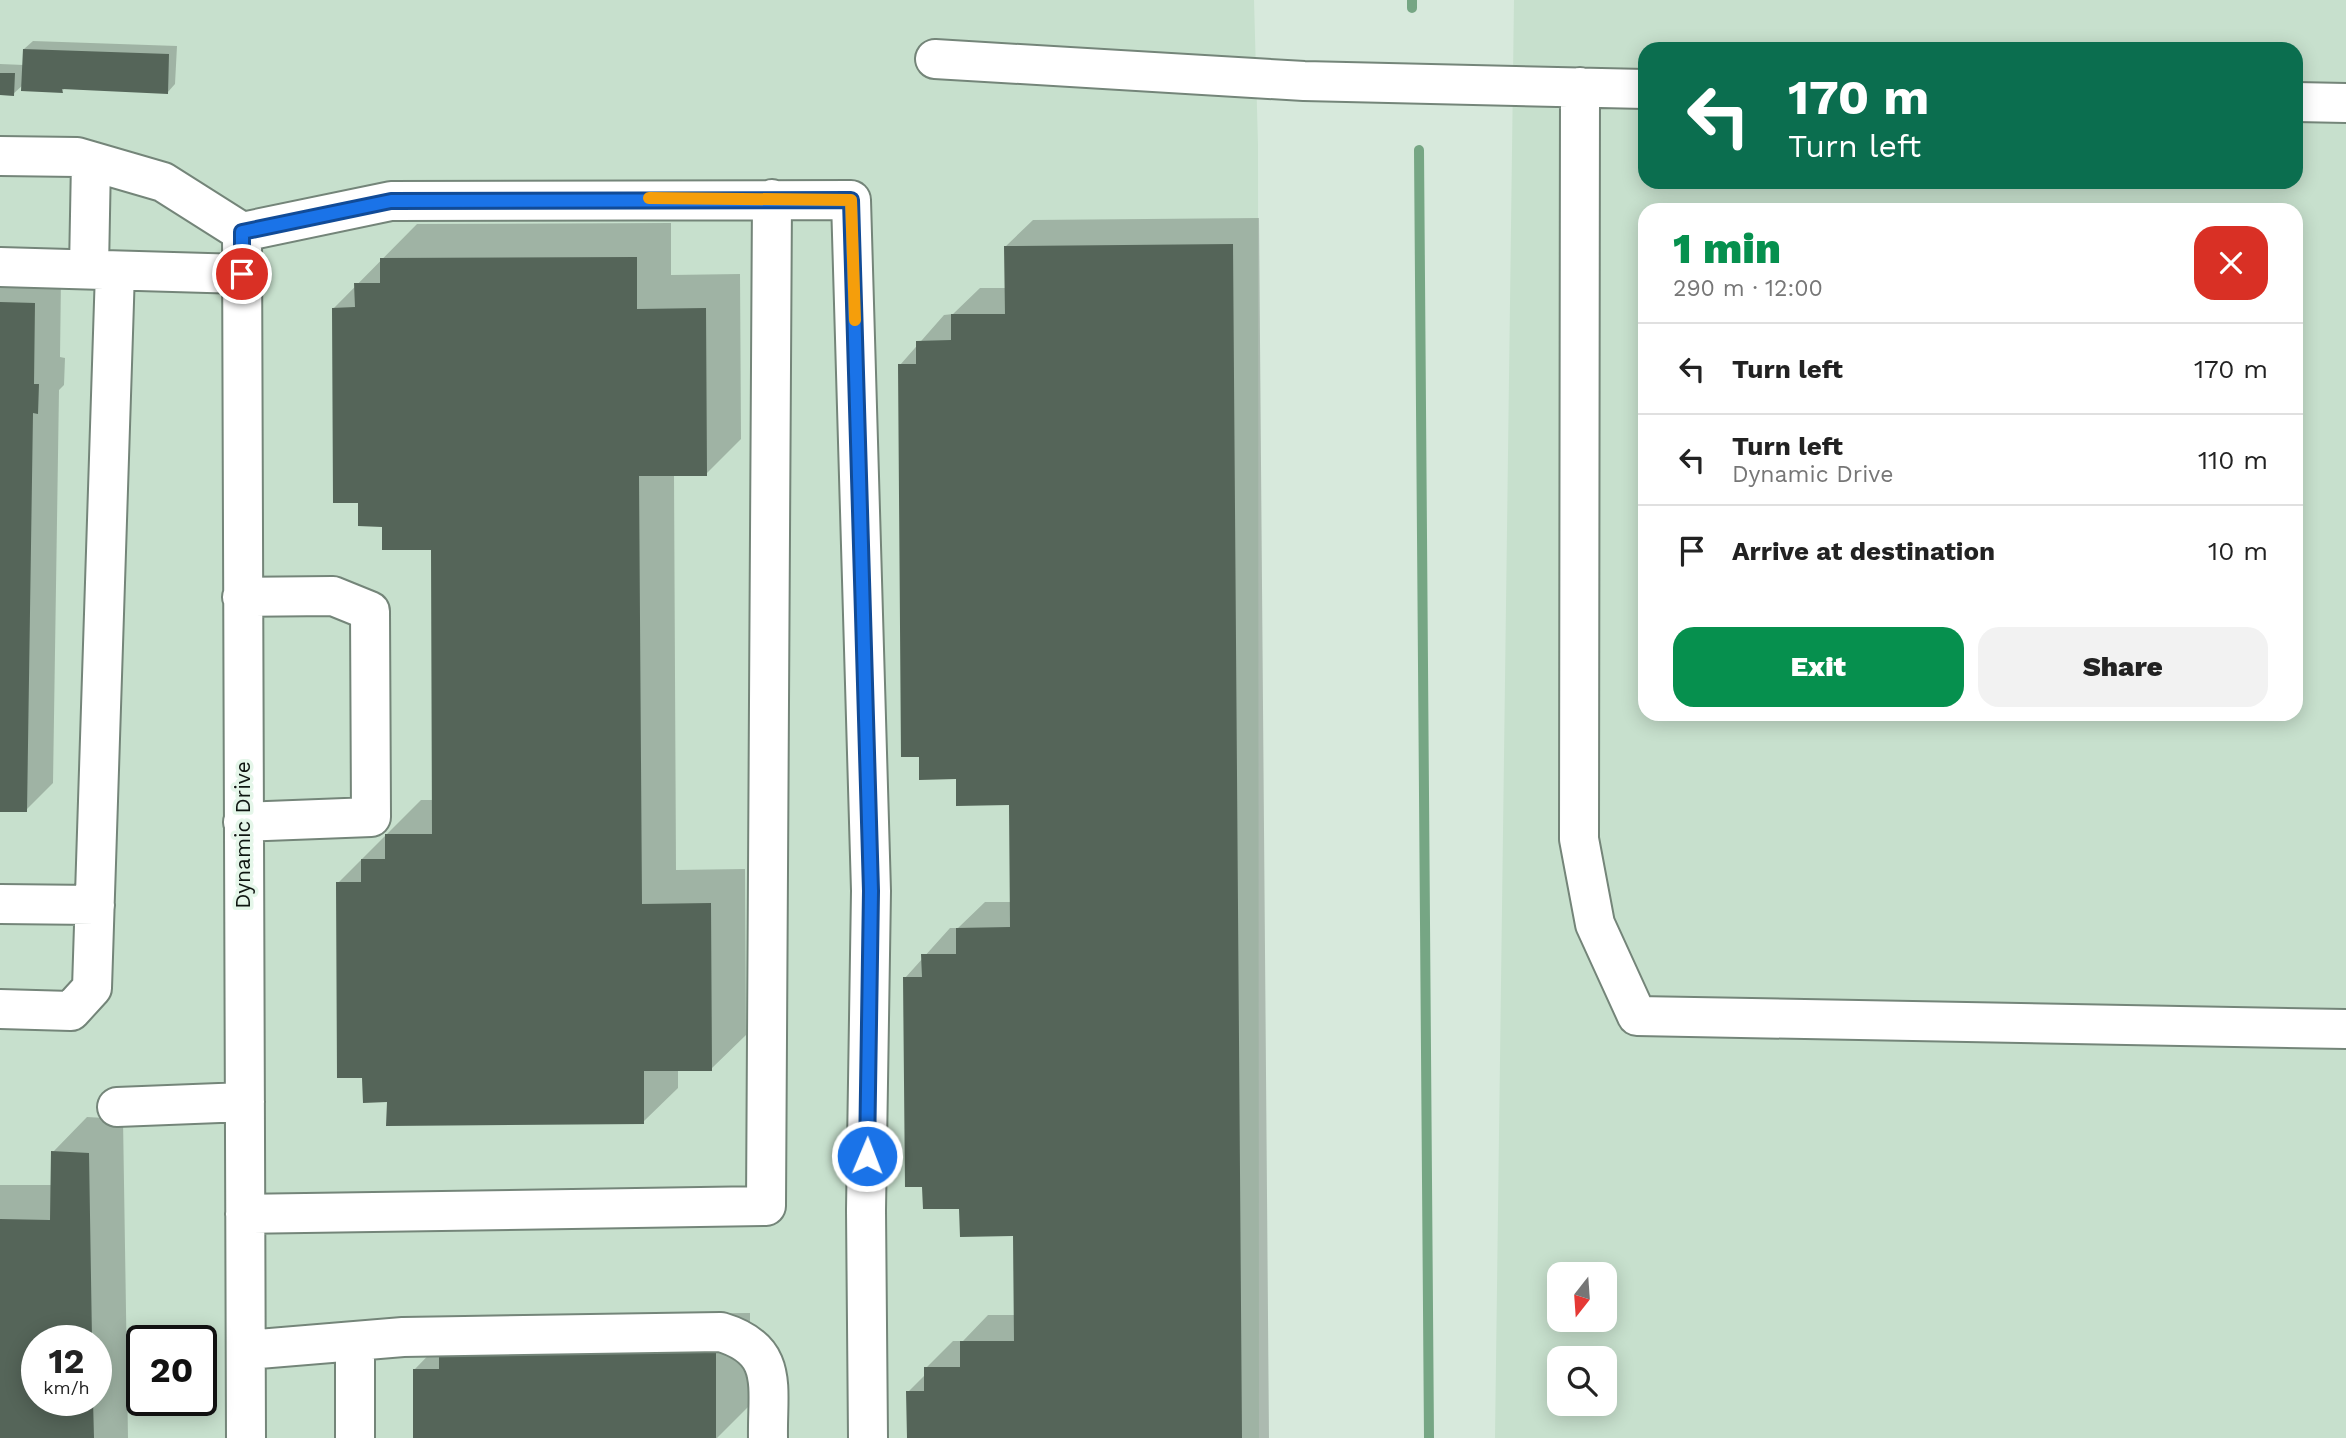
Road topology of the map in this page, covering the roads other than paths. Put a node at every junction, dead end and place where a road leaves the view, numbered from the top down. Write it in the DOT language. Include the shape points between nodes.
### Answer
graph roads {
  1 [pos="935,60"];
  2 [pos="1580,87"];
  3 [pos="1638,89"];
  4 [pos="2303,102"];
  5 [pos="2346,103"];
  6 [pos="0,156"];
  7 [pos="91,161"];
  8 [pos="772,199"];
  9 [pos="242,232"];
  10 [pos="0,267"];
  11 [pos="102,270"];
  12 [pos="242,274"];
  13 [pos="242,597"];
  14 [pos="243,822"];
  15 [pos="0,904"];
  16 [pos="95,905"];
  17 [pos="0,1010"];
  18 [pos="2346,1029"];
  19 [pos="245,1102"];
  20 [pos="117,1107"];
  21 [pos="245,1214"];
  22 [pos="355,1341"];
  23 [pos="246,1350"];
  24 [pos="246,1438"];
  25 [pos="355,1438"];
  26 [pos="768,1438"];
  27 [pos="868,1438"];
  1 -- 2 [label="street" via="1287,80"];
  2 -- 3 [label="street"];
  2 -- 18 [label="street" via="1579,839 1595,924 1637,1016"];
  4 -- 5 [label="street"];
  6 -- 7 [label="street"];
  7 -- 9 [label="street" via="163,182"];
  7 -- 11 [label="street"];
  8 -- 9 [label="street" via="391,201"];
  8 -- 21 [label="street" via="766,1206"];
  8 -- 27 [label="street" via="851,200 871,891"];
  9 -- 12 [label="street, Dynamic Drive"];
  10 -- 11 [label="street"];
  11 -- 12 [label="street"];
  11 -- 16 [label="street"];
  12 -- 13 [label="street, Dynamic Drive"];
  13 -- 14 [label="street, Dynamic Drive"];
  13 -- 14 [label="street" via="332,596 370,611 371,817"];
  14 -- 19 [label="street, Dynamic Drive"];
  15 -- 16 [label="street"];
  16 -- 17 [label="street" via="92,988 71,1012"];
  19 -- 20 [label="street"];
  19 -- 21 [label="street, Dynamic Drive"];
  21 -- 23 [label="street, Dynamic Drive"];
  22 -- 23 [label="street"];
  22 -- 25 [label="street"];
  22 -- 26 [label="street" via="721,1332 740,1337 758,1350 766,1369"];
  23 -- 24 [label="street, Dynamic Drive"];
}
